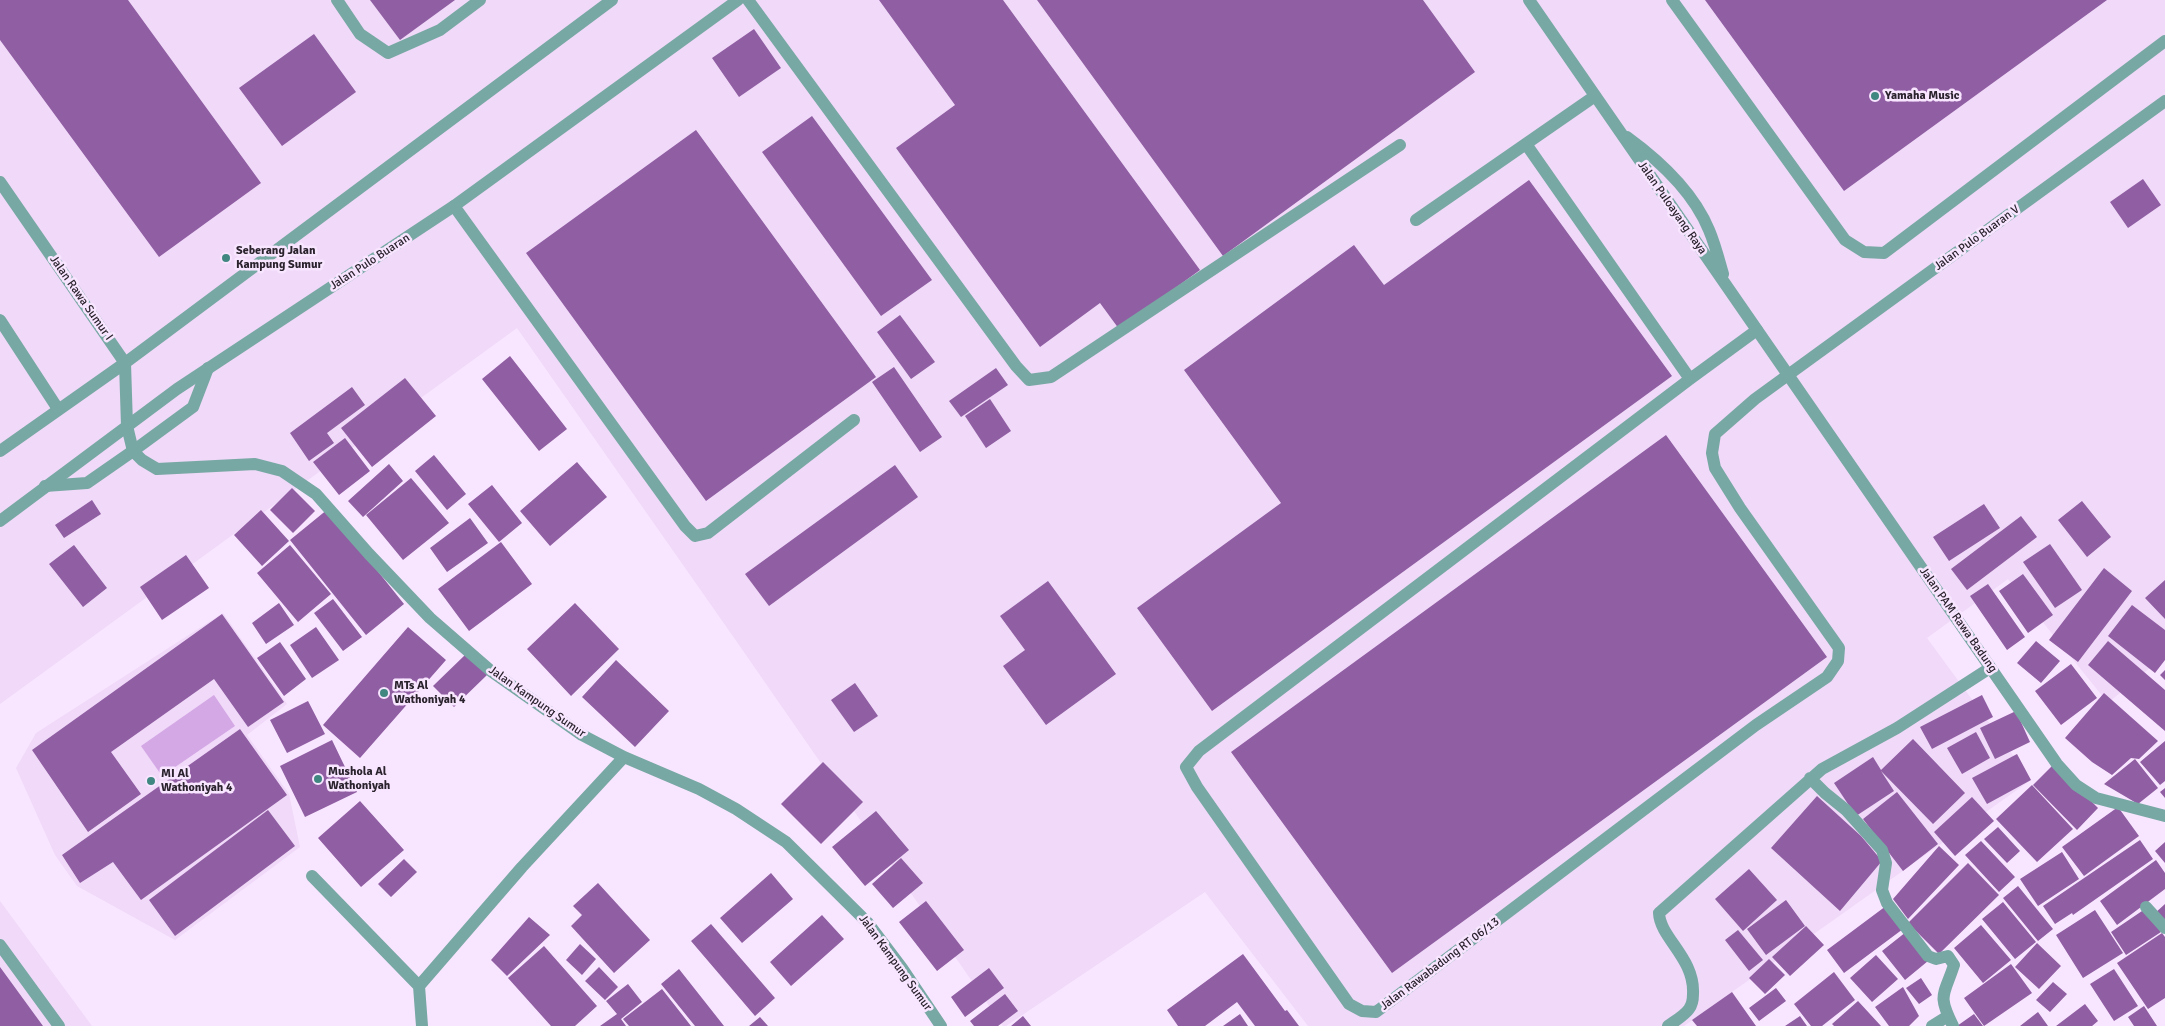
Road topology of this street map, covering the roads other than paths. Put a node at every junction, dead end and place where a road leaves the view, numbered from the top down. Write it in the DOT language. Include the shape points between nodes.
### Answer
graph roads {
  1 [pos="337,0"];
  2 [pos="480,0"];
  3 [pos="612,0"];
  4 [pos="738,0"];
  5 [pos="748,0"];
  6 [pos="1529,0"];
  7 [pos="1672,0"];
  8 [pos="2165,41"];
  9 [pos="1595,96"];
  10 [pos="2165,100"];
  11 [pos="1619,130"];
  12 [pos="1526,144"];
  13 [pos="1400,145"];
  14 [pos="0,182"];
  15 [pos="454,206"];
  16 [pos="1416,220"];
  17 [pos="1727,286"];
  18 [pos="0,320"];
  19 [pos="1757,330"];
  20 [pos="125,362"];
  21 [pos="208,368"];
  22 [pos="1788,376"];
  23 [pos="1690,379"];
  24 [pos="58,409"];
  25 [pos="854,420"];
  26 [pos="127,426"];
  27 [pos="0,451"];
  28 [pos="133,451"];
  29 [pos="45,486"];
  30 [pos="0,520"];
  31 [pos="1990,668"];
  32 [pos="1756,725"];
  33 [pos="624,757"];
  34 [pos="1810,778"];
  35 [pos="2165,816"];
  36 [pos="312,876"];
  37 [pos="2146,907"];
  38 [pos="2165,928"];
  39 [pos="0,945"];
  40 [pos="419,986"];
  41 [pos="1950,1021"];
  42 [pos="59,1026"];
  43 [pos="422,1026"];
  44 [pos="941,1026"];
  45 [pos="1668,1026"];
  46 [pos="1932,1026"];
  1 -- 2 [label="street" via="360,34 388,53 440,30"];
  3 -- 20 [label="street"];
  4 -- 15 [label="street, Jalan Pulo Buaran"];
  5 -- 13 [label="street" via="1029,380 1051,377"];
  6 -- 9 [label="street, Jalan Puloayang Raya"];
  7 -- 8 [label="street" via="1846,240 1864,252 1884,253"];
  9 -- 11 [label="street, Jalan Puloayang Raya"];
  9 -- 12 [label="street"];
  10 -- 22 [label="street, Jalan Pulo Buaran V"];
  11 -- 17 [label="street, Jalan Puloayang Raya"];
  11 -- 17 [label="street, Jalan Puloayang Raya" via="1658,160 1688,194 1709,230"];
  12 -- 16 [label="street"];
  12 -- 23 [label="street"];
  14 -- 20 [label="street, Jalan Rawa Sumur I"];
  15 -- 21 [label="street, Jalan Pulo Buaran"];
  15 -- 25 [label="street" via="695,536 708,533"];
  17 -- 19 [label="street, Jalan Puloayang Raya"];
  18 -- 24 [label="street"];
  19 -- 22 [label="street, Jalan Puloayang Raya"];
  19 -- 23 [label="street"];
  20 -- 24 [label="street"];
  20 -- 26 [label="street"];
  21 -- 26 [label="street, Jalan Pulo Buaran"];
  21 -- 28 [label="street" via="193,407"];
  22 -- 31 [label="street, Jalan PAM Rawa Badung"];
  22 -- 32 [label="street, Jalan Pulo Buaran V" via="1715,434 1713,461 1740,508 1839,648 1838,662 1826,677"];
  23 -- 32 [label="street, Jalan Rawabadung RT 06/13" via="1199,751 1186,767 1196,788 1349,1004 1362,1011 1376,1012"];
  24 -- 27 [label="street"];
  26 -- 28 [label="street"];
  26 -- 29 [label="street, Jalan Pulo Buaran"];
  28 -- 29 [label="street" via="87,483"];
  28 -- 33 [label="street, Jalan Kampung Sumur" via="157,469 255,464 282,471 316,494 430,618 490,671 582,735"];
  29 -- 30 [label="street, Jalan Pulo Buaran"];
  31 -- 34 [label="street" via="1897,728"];
  31 -- 35 [label="street, Jalan PAM Rawa Badung" via="2057,764 2076,785 2096,798"];
  33 -- 40 [label="street" via="522,867"];
  33 -- 44 [label="street, Jalan Kampung Sumur" via="699,789 786,842 868,923"];
  34 -- 41 [label="street" via="1846,810 1882,850 1886,863 1882,890 1887,903 1928,956 1936,959 1948,956 1951,959 1954,966 1943,990 1943,1003"];
  34 -- 45 [label="street" via="1659,913 1688,967 1693,986 1693,1000 1689,1008"];
  36 -- 40 [label="street"];
  37 -- 38 [label="street"];
  39 -- 42 [label="street"];
  40 -- 43 [label="street"];
  41 -- 46 [label="street"];
}
